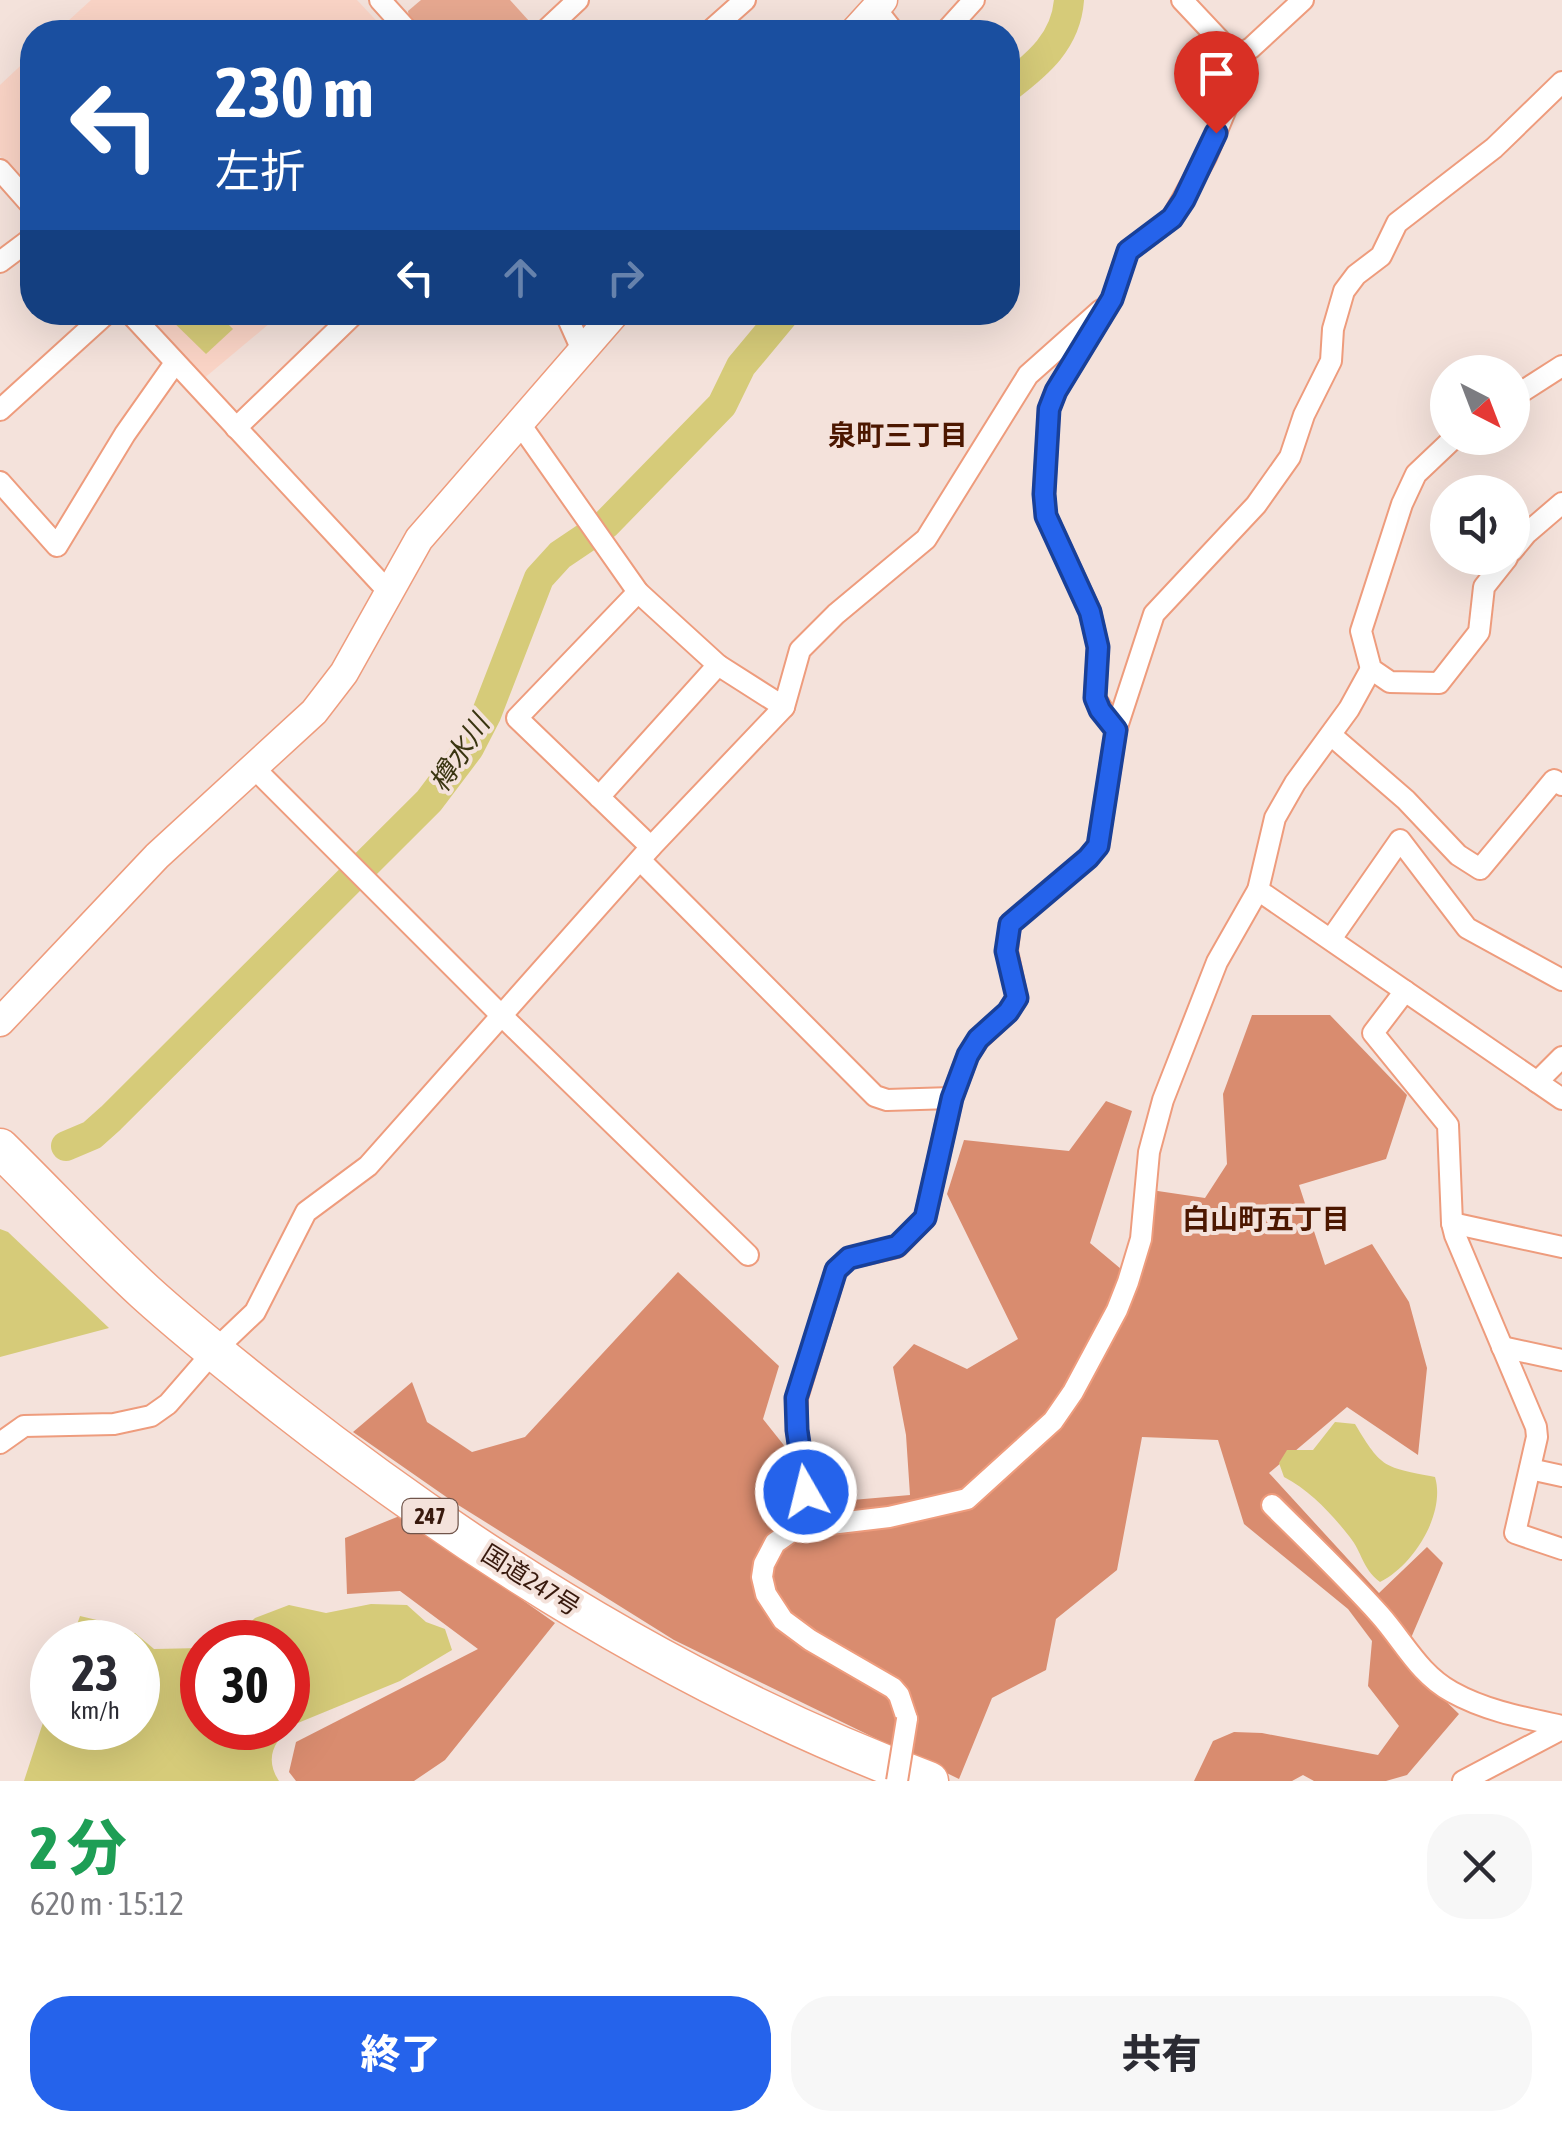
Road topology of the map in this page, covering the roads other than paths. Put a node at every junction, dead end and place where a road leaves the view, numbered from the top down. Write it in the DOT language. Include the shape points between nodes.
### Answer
graph roads {
  1 [pos="578,0"];
  2 [pos="745,0"];
  3 [pos="974,0"];
  4 [pos="1182,0"];
  5 [pos="1303,0"];
  6 [pos="557,20"];
  7 [pos="722,20"];
  8 [pos="956,20"];
  9 [pos="1230,51"];
  10 [pos="1562,82"];
  11 [pos="0,170"];
  12 [pos="20,192"];
  13 [pos="1112,299"];
  14 [pos="94,325"];
  15 [pos="141,325"];
  16 [pos="343,325"];
  17 [pos="571,325"];
  18 [pos="604,325"];
  19 [pos="582,350"];
  20 [pos="175,363"];
  21 [pos="1562,366"];
  22 [pos="1530,386"];
  23 [pos="0,410"];
  24 [pos="520,424"];
  25 [pos="236,428"];
  26 [pos="1435,455"];
  27 [pos="0,482"];
  28 [pos="1562,503"];
  29 [pos="1530,531"];
  30 [pos="1493,575"];
  31 [pos="387,590"];
  32 [pos="638,592"];
  33 [pos="718,665"];
  34 [pos="1371,669"];
  35 [pos="784,707"];
  36 [pos="1116,730"];
  37 [pos="1331,735"];
  38 [pos="254,768"];
  39 [pos="1562,785"];
  40 [pos="600,797"];
  41 [pos="646,853"];
  42 [pos="1258,890"];
  43 [pos="1332,939"];
  44 [pos="1562,980"];
  45 [pos="1405,991"];
  46 [pos="501,1016"];
  47 [pos="0,1022"];
  48 [pos="1562,1057"];
  49 [pos="1537,1082"];
  50 [pos="952,1098"];
  51 [pos="1562,1100"];
  52 [pos="0,1148"];
  53 [pos="1452,1223"];
  54 [pos="1562,1247"];
  55 [pos="748,1255"];
  56 [pos="1502,1347"];
  57 [pos="214,1351"];
  58 [pos="1562,1360"];
  59 [pos="0,1443"];
  60 [pos="1530,1469"];
  61 [pos="1562,1476"];
  62 [pos="1272,1505"];
  63 [pos="796,1528"];
  64 [pos="1562,1549"];
  65 [pos="1562,1728"];
  66 [pos="898,1781"];
  67 [pos="929,1781"];
  68 [pos="1463,1781"];
  1 -- 6 [label="street"];
  2 -- 7 [label="street"];
  3 -- 8 [label="street"];
  4 -- 9 [label="street"];
  5 -- 9 [label="street" via="1251,48"];
  9 -- 13 [label="street" via="1226,109 1206,157 1172,218 1128,251"];
  10 -- 36 [label="street" via="1494,148 1398,223 1381,256 1344,291 1332,328 1331,361 1290,457 1256,505 1154,614"];
  11 -- 12 [label="street"];
  13 -- 35 [label="street" via="1028,376 926,539 800,650"];
  13 -- 36 [label="street" via="1049,409 1044,494 1046,516 1096,632 1096,705"];
  14 -- 23 [label="street"];
  15 -- 20 [label="street"];
  16 -- 25 [label="street"];
  17 -- 19 [label="street"];
  18 -- 19 [label="street"];
  19 -- 24 [label="street"];
  20 -- 25 [label="street"];
  20 -- 27 [label="street" via="58,546"];
  21 -- 22 [label="street"];
  24 -- 31 [label="street" via="418,539"];
  24 -- 32 [label="street"];
  25 -- 31 [label="street"];
  26 -- 34 [label="street" via="1402,504 1361,630"];
  28 -- 29 [label="street"];
  30 -- 34 [label="street" via="1484,586 1480,632 1439,683 1390,682"];
  31 -- 38 [label="street" via="344,673 314,712"];
  32 -- 33 [label="street"];
  32 -- 40 [label="street" via="517,718"];
  33 -- 35 [label="street"];
  33 -- 40 [label="street"];
  34 -- 37 [label="street"];
  35 -- 41 [label="street"];
  36 -- 50 [label="street" via="1098,846 1010,924 1006,951 1017,998 978,1039"];
  37 -- 39 [label="street" via="1458,856 1480,869 1554,780"];
  37 -- 42 [label="street" via="1276,818"];
  38 -- 46 [label="street"];
  38 -- 47 [label="street" via="157,856"];
  40 -- 41 [label="street"];
  41 -- 46 [label="street"];
  41 -- 50 [label="street" via="874,1096"];
  42 -- 43 [label="street"];
  42 -- 63 [label="street" via="1216,962 1164,1100 1149,1152 1140,1239 1122,1296 1052,1422 966,1500"];
  43 -- 44 [label="street" via="1400,840 1467,928"];
  43 -- 45 [label="street"];
  45 -- 49 [label="street"];
  45 -- 53 [label="street" via="1373,1033 1448,1124"];
  46 -- 55 [label="street"];
  46 -- 57 [label="street" via="368,1166 306,1212 255,1312"];
  48 -- 49 [label="street"];
  49 -- 51 [label="street"];
  50 -- 63 [label="street" via="925,1218 897,1246 849,1258 836,1270 796,1398 806,1492"];
  52 -- 57 [label="highway, 国道247号 / 247"];
  53 -- 54 [label="street"];
  53 -- 56 [label="street"];
  56 -- 58 [label="street"];
  56 -- 60 [label="street" via="1536,1427"];
  57 -- 59 [label="street" via="151,1416 96,1426 32,1424"];
  57 -- 67 [label="highway, 国道247号 / 247" via="369,1474 571,1606 776,1715"];
  60 -- 61 [label="street"];
  60 -- 64 [label="street" via="1515,1533"];
  62 -- 65 [label="street" via="1438,1682 1479,1704"];
  63 -- 66 [label="street, bridge" via="774,1543 764,1564 772,1608 899,1695 907,1719"];
  65 -- 68 [label="street"];
}
